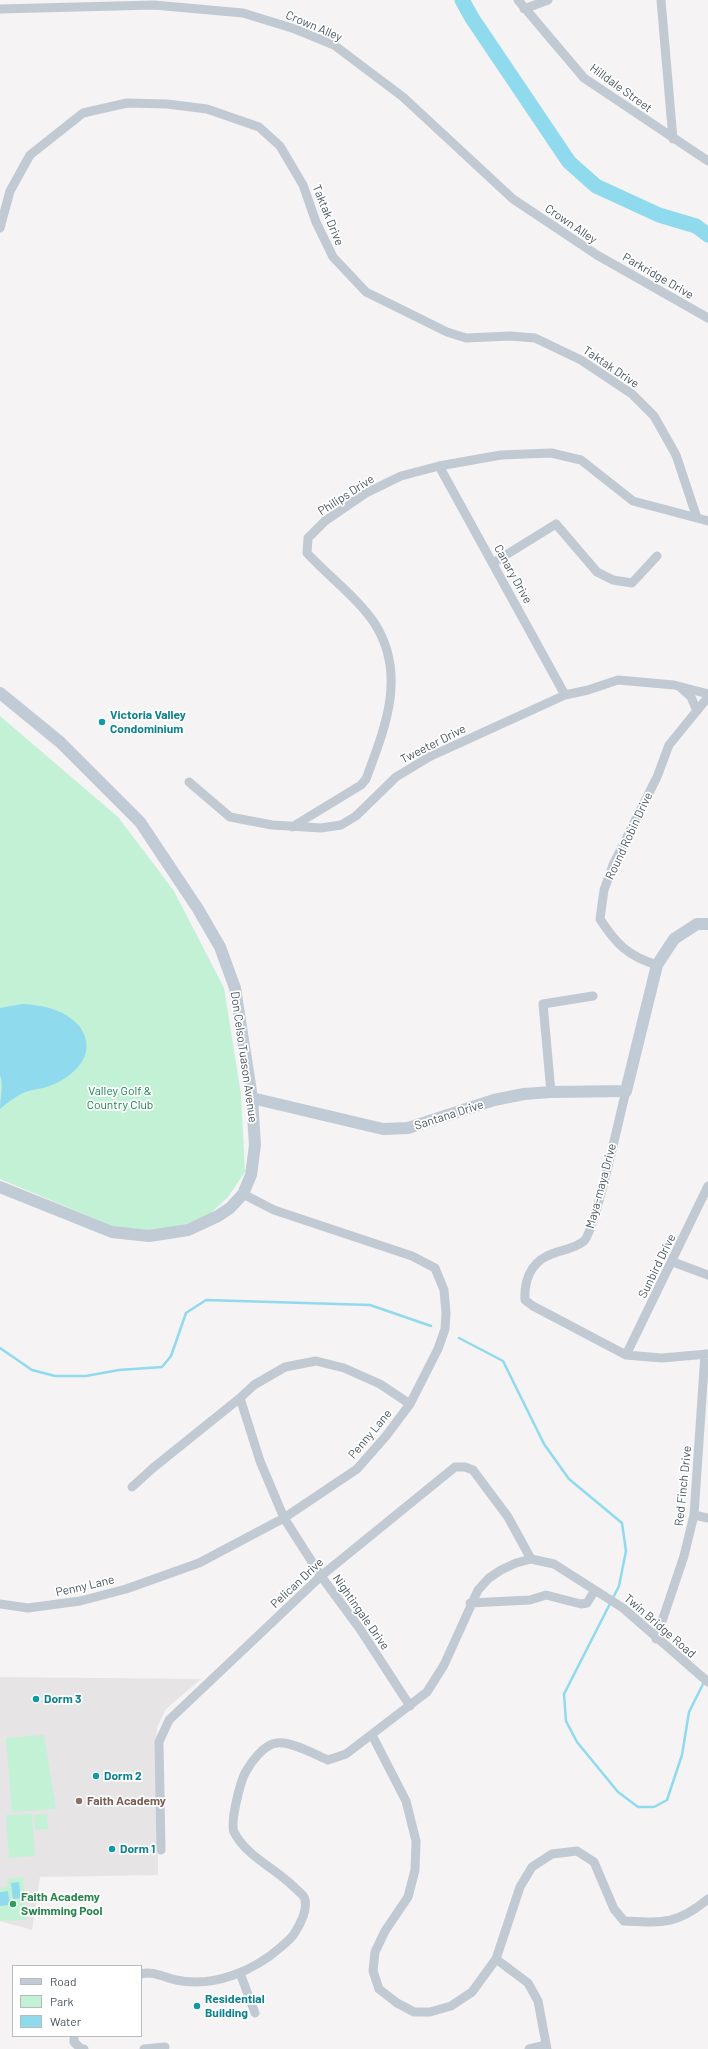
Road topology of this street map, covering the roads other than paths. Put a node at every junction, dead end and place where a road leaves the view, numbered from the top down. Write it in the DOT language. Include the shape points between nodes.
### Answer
graph roads {
  1 [pos="518,0"];
  2 [pos="548,0"];
  3 [pos="662,0"];
  4 [pos="524,9"];
  5 [pos="0,10"];
  6 [pos="673,139"];
  7 [pos="708,161"];
  8 [pos="0,228"];
  9 [pos="597,255"];
  10 [pos="707,319"];
  11 [pos="439,466"];
  12 [pos="697,518"];
  13 [pos="708,521"];
  14 [pos="657,556"];
  15 [pos="493,563"];
  16 [pos="678,686"];
  17 [pos="0,693"];
  18 [pos="708,694"];
  19 [pos="565,695"];
  20 [pos="708,697"];
  21 [pos="697,711"];
  22 [pos="189,782"];
  23 [pos="292,826"];
  24 [pos="708,924"];
  25 [pos="657,965"];
  26 [pos="593,996"];
  27 [pos="626,1091"];
  28 [pos="551,1092"];
  29 [pos="252,1098"];
  30 [pos="708,1186"];
  31 [pos="0,1187"];
  32 [pos="242,1194"];
  33 [pos="673,1262"];
  34 [pos="708,1275"];
  35 [pos="707,1354"];
  36 [pos="626,1355"];
  37 [pos="240,1398"];
  38 [pos="410,1404"];
  39 [pos="132,1487"];
  40 [pos="694,1515"];
  41 [pos="284,1518"];
  42 [pos="708,1518"];
  43 [pos="531,1559"];
  44 [pos="321,1576"];
  45 [pos="597,1592"];
  46 [pos="470,1603"];
  47 [pos="0,1604"];
  48 [pos="656,1639"];
  49 [pos="708,1682"];
  50 [pos="410,1706"];
  51 [pos="372,1735"];
  52 [pos="161,1850"];
  53 [pos="708,1899"];
  54 [pos="496,1959"];
  55 [pos="240,1973"];
  56 [pos="142,1974"];
  57 [pos="255,2013"];
  58 [pos="74,2037"];
  59 [pos="165,2047"];
  60 [pos="546,2047"];
  61 [pos="84,2049"];
  62 [pos="144,2049"];
  63 [pos="529,2049"];
  1 -- 4 [label="street, Hilldale Street"];
  2 -- 4 [label="street"];
  3 -- 6 [label="street"];
  4 -- 6 [label="street, Hilldale Street" via="584,78"];
  5 -- 9 [label="street, Crown Alley" via="154,5 243,13 295,29 334,46 403,97 513,199"];
  6 -- 7 [label="street, Hilldale Street"];
  8 -- 12 [label="street, Taktak Drive" via="10,191 30,155 83,113 126,103 167,104 207,108 259,127 280,146 303,185 332,257 366,292 447,332 466,338 535,338 581,360 632,394 654,416 676,455"];
  9 -- 10 [label="street, Parkridge Drive"];
  11 -- 12 [label="street, Philips Drive" via="501,455 551,453 581,460 633,501"];
  11 -- 15 [label="street, Canary Drive"];
  11 -- 23 [label="street, Philips Drive" via="401,476 366,493 325,521 308,538 307,553 375,624 390,661 391,699 382,736 366,779 361,785"];
  12 -- 13 [label="street"];
  14 -- 15 [label="street" via="632,583 613,580 597,572 556,524"];
  15 -- 19 [label="street, Canary Drive"];
  16 -- 18 [label="street, Tweeter Drive"];
  16 -- 19 [label="street, Tweeter Drive" via="618,680"];
  16 -- 21 [label="street" via="691,697"];
  17 -- 29 [label="street, Don Celso Tuason Avenue" via="60,742 140,822 198,909 220,947 235,988"];
  19 -- 23 [label="street, Tweeter Drive" via="429,757 396,777 356,816 341,825 321,828"];
  20 -- 21 [label="street, Round Robin Drive"];
  21 -- 25 [label="street, Round Robin Drive" via="669,745 657,777 613,865 604,890 600,919 612,938 638,959"];
  22 -- 23 [label="street, Tweeter Drive" via="230,817"];
  24 -- 25 [label="street" via="697,924 674,939"];
  25 -- 27 [label="street, Maya-maya Drive"];
  26 -- 28 [label="street" via="543,1004"];
  27 -- 28 [label="street, Santana Drive"];
  27 -- 36 [label="street, Maya-maya Drive" via="598,1204 584,1241 573,1248 546,1256 530,1271 524,1285 525,1300 533,1306"];
  28 -- 29 [label="street, Santana Drive" via="494,1100 408,1128 383,1128"];
  29 -- 32 [label="street, Don Celso Tuason Avenue" via="255,1145 251,1175"];
  30 -- 33 [label="street, Sunbird Drive"];
  31 -- 32 [label="street, Don Celso Tuason Avenue" via="112,1232 149,1236 188,1230 218,1216 230,1208"];
  32 -- 38 [label="street, Penny Lane" via="274,1210 412,1256 435,1268 444,1290 445,1329 438,1349"];
  33 -- 34 [label="street"];
  33 -- 36 [label="street, Sunbird Drive"];
  35 -- 36 [label="street, Maya-maya Drive" via="662,1358"];
  35 -- 40 [label="street, Red Finch Drive"];
  37 -- 38 [label="street" via="254,1385 285,1367 316,1361 344,1368 380,1384"];
  37 -- 39 [label="street"];
  37 -- 41 [label="street, Nightingale Drive" via="260,1462"];
  38 -- 41 [label="street, Penny Lane" via="357,1469"];
  40 -- 42 [label="street"];
  40 -- 48 [label="street, Red Finch Drive" via="684,1556"];
  41 -- 44 [label="street, Nightingale Drive"];
  41 -- 47 [label="street, Penny Lane" via="199,1563 126,1589 43,1607 28,1608"];
  43 -- 44 [label="street, Pelican Drive" via="508,1517 473,1470 455,1467"];
  43 -- 45 [label="street, Twin Bridge Road" via="554,1564"];
  43 -- 46 [label="street" via="516,1563 489,1578"];
  44 -- 50 [label="street, Nightingale Drive" via="360,1629"];
  44 -- 52 [label="street, Pelican Drive" via="169,1720 159,1742"];
  45 -- 46 [label="street" via="587,1603 581,1604 546,1595 530,1600"];
  45 -- 48 [label="street, Twin Bridge Road" via="623,1608"];
  46 -- 50 [label="street" via="444,1666 427,1692"];
  48 -- 49 [label="street, Twin Bridge Road"];
  50 -- 51 [label="street"];
  51 -- 54 [label="street" via="406,1801 416,1841 415,1870 408,1897 375,1952 373,1971 379,1989 396,2003 414,2012 430,2012 451,2006 472,1992"];
  51 -- 55 [label="street" via="346,1754 328,1760 294,1746 277,1743 264,1748 245,1773 236,1804 233,1830 252,1854 282,1875 304,1897 305,1910 294,1935 267,1960"];
  53 -- 54 [label="street" via="693,1911 665,1922 624,1921 614,1910 594,1862 577,1851 552,1854 532,1867 520,1887"];
  54 -- 60 [label="street" via="528,1983 538,2002"];
  55 -- 56 [label="street" via="208,1982 177,1981 146,1972"];
  55 -- 57 [label="street"];
  58 -- 61 [label="street" via="74,2042"];
  59 -- 62 [label="street"];
  60 -- 63 [label="street"];
}
